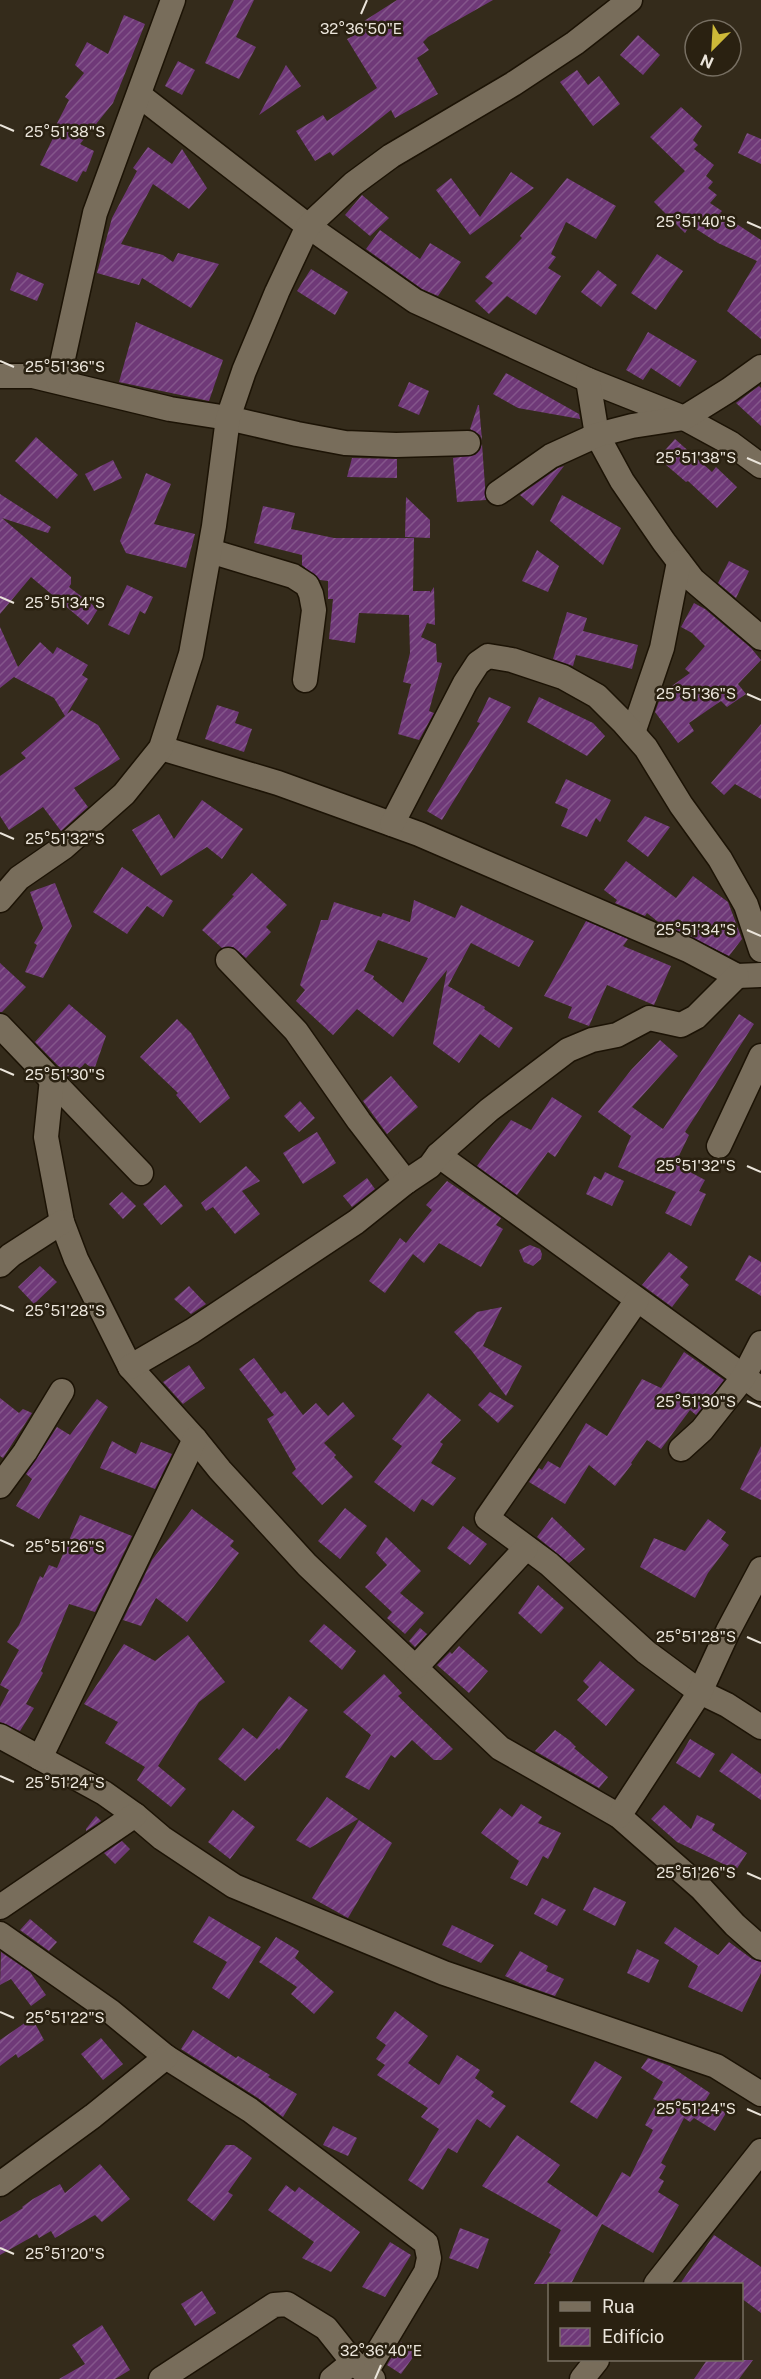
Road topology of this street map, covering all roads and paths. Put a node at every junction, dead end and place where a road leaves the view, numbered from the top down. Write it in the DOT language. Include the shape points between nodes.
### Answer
graph roads {
  1 [pos="173,0"];
  2 [pos="630,0"];
  3 [pos="139,95"];
  4 [pos="308,226"];
  5 [pos="761,367"];
  6 [pos="0,375"];
  7 [pos="588,380"];
  8 [pos="58,381"];
  9 [pos="228,418"];
  10 [pos="684,418"];
  11 [pos="597,435"];
  12 [pos="468,443"];
  13 [pos="761,466"];
  14 [pos="498,493"];
  15 [pos="210,551"];
  16 [pos="679,562"];
  17 [pos="761,638"];
  18 [pos="305,680"];
  19 [pos="633,733"];
  20 [pos="161,748"];
  21 [pos="392,824"];
  22 [pos="1,895"];
  23 [pos="761,950"];
  24 [pos="228,960"];
  25 [pos="761,975"];
  26 [pos="737,976"];
  27 [pos="0,1026"];
  28 [pos="761,1056"];
  29 [pos="52,1079"];
  30 [pos="719,1146"];
  31 [pos="438,1155"];
  32 [pos="141,1173"];
  33 [pos="406,1182"];
  34 [pos="62,1222"];
  35 [pos="0,1265"];
  36 [pos="637,1300"];
  37 [pos="761,1343"];
  38 [pos="130,1367"];
  39 [pos="752,1384"];
  40 [pos="62,1390"];
  41 [pos="195,1439"];
  42 [pos="681,1449"];
  43 [pos="0,1486"];
  44 [pos="526,1548"];
  45 [pos="761,1569"];
  46 [pos="416,1667"];
  47 [pos="700,1692"];
  48 [pos="761,1727"];
  49 [pos="0,1737"];
  50 [pos="40,1758"];
  51 [pos="135,1815"];
  52 [pos="619,1816"];
  53 [pos="0,1907"];
  54 [pos="0,1934"];
  55 [pos="760,1944"];
  56 [pos="166,2057"];
  57 [pos="761,2094"];
  58 [pos="761,2151"];
  59 [pos="0,2184"];
  60 [pos="657,2283"];
  61 [pos="596,2361"];
  62 [pos="364,2371"];
  63 [pos="161,2379"];
  64 [pos="332,2379"];
  65 [pos="582,2379"];
  1 -- 3 [label="street"];
  2 -- 4 [label="street" via="513,84 391,156 353,184"];
  3 -- 4 [label="street"];
  3 -- 8 [label="street" via="95,213"];
  4 -- 7 [label="street" via="415,301"];
  4 -- 9 [label="street" via="244,371"];
  5 -- 10 [label="street"];
  6 -- 8 [label="street"];
  7 -- 10 [label="street"];
  7 -- 11 [label="street"];
  8 -- 9 [label="street" via="170,409"];
  9 -- 12 [label="street" via="345,443"];
  9 -- 15 [label="street"];
  10 -- 11 [label="street"];
  10 -- 13 [label="street" via="730,443"];
  11 -- 14 [label="street" via="551,456"];
  11 -- 16 [label="street" via="622,481"];
  15 -- 18 [label="street" via="293,576 307,585 314,610"];
  15 -- 20 [label="street" via="192,654"];
  16 -- 17 [label="street" via="693,580"];
  16 -- 19 [label="street" via="662,648"];
  19 -- 21 [label="street" via="597,696 563,677 488,656 478,663 465,683"];
  19 -- 23 [label="street" via="720,859 746,904"];
  20 -- 21 [label="street" via="278,783"];
  20 -- 22 [label="street" via="124,794"];
  21 -- 26 [label="street" via="688,950"];
  24 -- 33 [label="street" via="296,1031"];
  25 -- 26 [label="street"];
  26 -- 31 [label="street" via="696,1017 681,1025 649,1018 617,1035 568,1050"];
  27 -- 29 [label="street"];
  28 -- 30 [label="street"];
  29 -- 32 [label="street"];
  29 -- 34 [label="street" via="46,1137"];
  31 -- 33 [label="street" via="430,1166"];
  31 -- 36 [label="street"];
  33 -- 38 [label="street" via="357,1222 192,1331"];
  34 -- 35 [label="street"];
  34 -- 38 [label="street" via="76,1259"];
  36 -- 39 [label="street"];
  36 -- 44 [label="street" via="487,1518"];
  37 -- 39 [label="street"];
  38 -- 41 [label="street"];
  39 -- 42 [label="street"];
  40 -- 43 [label="street"];
  41 -- 46 [label="street" via="307,1565"];
  41 -- 50 [label="street"];
  44 -- 46 [label="street"];
  44 -- 47 [label="street" via="646,1652"];
  45 -- 47 [label="street"];
  46 -- 52 [label="street" via="500,1748"];
  47 -- 48 [label="street"];
  47 -- 52 [label="street"];
  49 -- 50 [label="street"];
  50 -- 51 [label="street"];
  51 -- 53 [label="street"];
  51 -- 57 [label="street" via="234,1886 444,1973 716,2066"];
  52 -- 55 [label="street"];
  54 -- 56 [label="street"];
  56 -- 59 [label="street"];
  56 -- 62 [label="street" via="250,2110 426,2243 426,2272"];
  58 -- 60 [label="street"];
  61 -- 65 [label="street"];
  62 -- 63 [label="street" via="326,2328 288,2304 274,2305"];
  62 -- 64 [label="street"];
}
